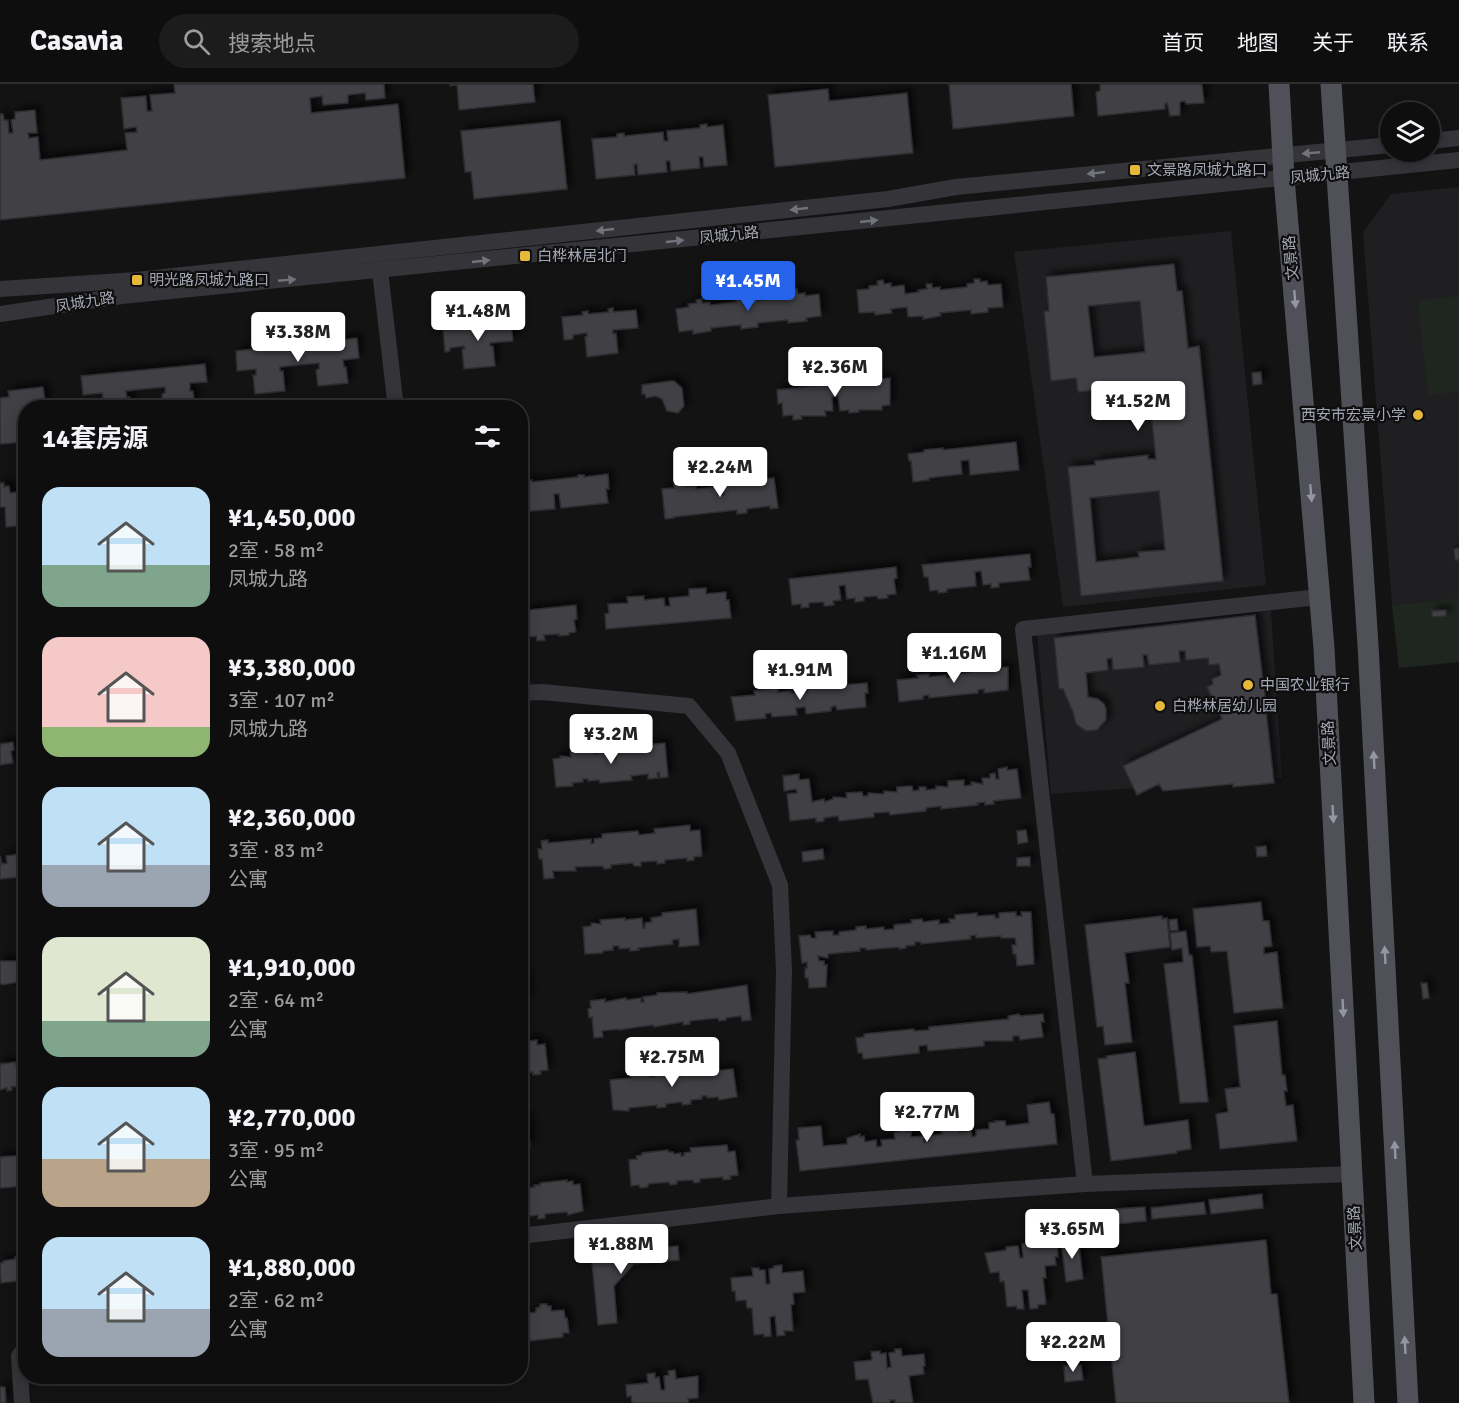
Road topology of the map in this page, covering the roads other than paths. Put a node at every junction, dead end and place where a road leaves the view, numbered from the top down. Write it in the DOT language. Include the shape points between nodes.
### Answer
graph roads {
  1 [pos="1279,84"];
  2 [pos="1331,84"];
  3 [pos="1459,138"];
  4 [pos="1440,140"];
  5 [pos="1380,146"];
  6 [pos="1335,150"];
  7 [pos="1283,155"];
  8 [pos="1459,160"];
  9 [pos="1336,173"];
  10 [pos="1284,178"];
  11 [pos="381,271"];
  12 [pos="0,289"];
  13 [pos="0,314"];
  14 [pos="395,400"];
  15 [pos="1320,597"];
  16 [pos="528,693"];
  17 [pos="1352,1174"];
  18 [pos="1085,1184"];
  19 [pos="779,1206"];
  20 [pos="528,1235"];
  21 [pos="21,1384"];
  22 [pos="22,1403"];
  23 [pos="1364,1403"];
  24 [pos="1408,1403"];
  1 -- 7 [label="main road, 文景路"];
  2 -- 6 [label="main road"];
  3 -- 4 [label="street"];
  5 -- 6 [label="street, 凤城九路"];
  6 -- 7 [label="street, 凤城九路, one-way"];
  6 -- 9 [label="main road"];
  7 -- 10 [label="main road, 文景路"];
  7 -- 12 [label="street, 凤城九路, one-way" via="956,187 888,199 149,279"];
  8 -- 9 [label="street, 凤城九路"];
  9 -- 10 [label="street, 凤城九路"];
  24 -- 9 [label="main road, one-way" via="1368,645"];
  11 -- 10 [label="street, 凤城九路, one-way"];
  10 -- 15 [label="main road, 文景路, one-way"];
  13 -- 11 [label="street, 凤城九路, one-way" via="122,296"];
  11 -- 14 [label="street"];
  15 -- 17 [label="main road, 文景路, one-way"];
  15 -- 18 [label="street" via="1023,629"];
  16 -- 19 [label="street" via="689,705 728,753 780,885 784,970"];
  17 -- 18 [label="street"];
  17 -- 23 [label="main road, 文景路"];
  18 -- 19 [label="street"];
  19 -- 20 [label="street"];
  21 -- 22 [label="street"];
}
